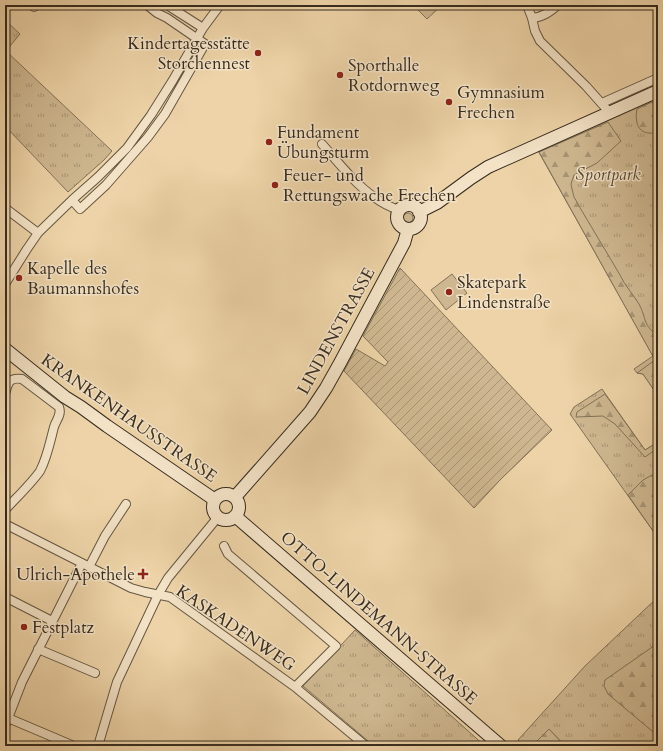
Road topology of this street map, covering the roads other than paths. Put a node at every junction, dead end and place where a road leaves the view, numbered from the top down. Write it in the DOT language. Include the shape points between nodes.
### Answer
graph roads {
  1 [pos="32,5"];
  2 [pos="36,5"];
  3 [pos="147,5"];
  4 [pos="167,5"];
  5 [pos="220,5"];
  6 [pos="527,5"];
  7 [pos="558,5"];
  8 [pos="532,18"];
  9 [pos="203,28"];
  10 [pos="197,38"];
  11 [pos="658,78"];
  12 [pos="658,91"];
  13 [pos="602,103"];
  14 [pos="610,113"];
  15 [pos="322,144"];
  16 [pos="72,200"];
  17 [pos="5,208"];
  18 [pos="399,210"];
  19 [pos="420,212"];
  20 [pos="408,229"];
  21 [pos="38,233"];
  22 [pos="5,284"];
  23 [pos="5,349"];
  24 [pos="5,394"];
  25 [pos="235,497"];
  26 [pos="215,500"];
  27 [pos="126,504"];
  28 [pos="5,510"];
  29 [pos="235,516"];
  30 [pos="218,517"];
  31 [pos="5,524"];
  32 [pos="224,546"];
  33 [pos="86,565"];
  34 [pos="158,595"];
  35 [pos="5,597"];
  36 [pos="52,621"];
  37 [pos="38,650"];
  38 [pos="95,673"];
  39 [pos="295,687"];
  40 [pos="7,722"];
  41 [pos="74,746"];
  42 [pos="98,746"];
  43 [pos="366,746"];
  44 [pos="501,746"];
  1 -- 2 [label="street"];
  3 -- 10 [label="street" via="157,14"];
  4 -- 9 [label="street"];
  5 -- 9 [label="street"];
  6 -- 8 [label="street"];
  7 -- 8 [label="street" via="547,13"];
  8 -- 13 [label="street" via="540,41"];
  9 -- 10 [label="street"];
  10 -- 16 [label="street" via="173,80 127,148"];
  10 -- 16 [label="street" via="205,44 165,114 129,159 80,209"];
  11 -- 13 [label="street"];
  12 -- 14 [label="street"];
  13 -- 14 [label="street"];
  14 -- 19 [label="street" via="488,167"];
  15 -- 18 [label="street" via="364,189 384,204"];
  16 -- 21 [label="street"];
  17 -- 21 [label="street"];
  18 -- 19 [label="street" via="410,205"];
  18 -- 20 [label="street" via="398,221 401,226"];
  19 -- 20 [label="street, LINDENSTRASSE" via="418,224"];
  20 -- 25 [label="street, LINDENSTRASSE" via="404,243 326,388 310,412"];
  21 -- 22 [label="street"];
  23 -- 26 [label="street, KRANKENHAUSSTRASSE" via="65,398"];
  24 -- 28 [label="street" via="12,379 22,379 60,410 39,472"];
  25 -- 26 [label="street" via="222,494"];
  25 -- 29 [label="street" via="239,508"];
  26 -- 30 [label="street" via="214,512"];
  27 -- 33 [label="street"];
  29 -- 30 [label="street" via="225,520"];
  29 -- 44 [label="street, OTTO-LINDEMANN-STRASSE"];
  30 -- 34 [label="street" via="168,578"];
  31 -- 33 [label="street, KASKADENWEG"];
  32 -- 39 [label="street, KASKADENWEG" via="228,554 336,646"];
  33 -- 34 [label="street, KASKADENWEG" via="131,588"];
  33 -- 36 [label="street"];
  34 -- 39 [label="street, KASKADENWEG" via="170,598"];
  34 -- 42 [label="street" via="117,682"];
  35 -- 36 [label="street"];
  36 -- 37 [label="street"];
  37 -- 38 [label="street"];
  37 -- 40 [label="street" via="22,682"];
  39 -- 43 [label="street, KASKADENWEG"];
  40 -- 41 [label="street"];
}
